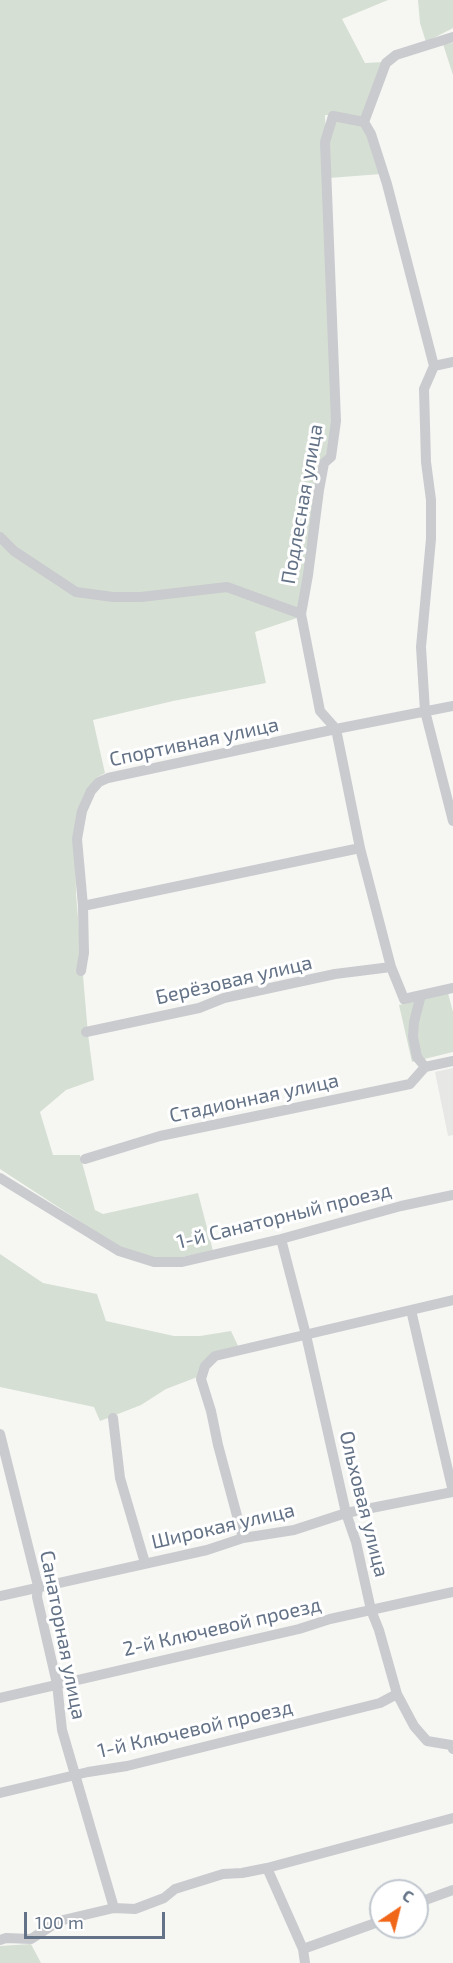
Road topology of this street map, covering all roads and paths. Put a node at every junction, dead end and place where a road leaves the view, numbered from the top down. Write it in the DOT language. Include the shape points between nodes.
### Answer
graph roads {
  1 [pos="453,37"];
  2 [pos="364,122"];
  3 [pos="453,362"];
  4 [pos="434,366"];
  5 [pos="0,537"];
  6 [pos="301,614"];
  7 [pos="453,706"];
  8 [pos="425,711"];
  9 [pos="336,729"];
  10 [pos="453,821"];
  11 [pos="360,848"];
  12 [pos="83,906"];
  13 [pos="391,967"];
  14 [pos="81,971"];
  15 [pos="453,988"];
  16 [pos="421,995"];
  17 [pos="86,1032"];
  18 [pos="453,1061"];
  19 [pos="425,1067"];
  20 [pos="85,1159"];
  21 [pos="0,1178"];
  22 [pos="453,1195"];
  23 [pos="281,1239"];
  24 [pos="453,1300"];
  25 [pos="411,1310"];
  26 [pos="306,1335"];
  27 [pos="113,1418"];
  28 [pos="0,1434"];
  29 [pos="453,1492"];
  30 [pos="346,1513"];
  31 [pos="243,1538"];
  32 [pos="145,1563"];
  33 [pos="38,1586"];
  34 [pos="453,1592"];
  35 [pos="0,1596"];
  36 [pos="371,1610"];
  37 [pos="57,1684"];
  38 [pos="397,1694"];
  39 [pos="0,1698"];
  40 [pos="453,1749"];
  41 [pos="75,1776"];
  42 [pos="0,1793"];
  43 [pos="453,1818"];
  44 [pos="267,1868"];
  45 [pos="453,1890"];
  46 [pos="429,1899"];
  47 [pos="114,1908"];
  48 [pos="369,1925"];
  49 [pos="0,1940"];
  50 [pos="303,1949"];
  51 [pos="305,1963"];
  1 -- 2 [label="street" via="396,55 386,63"];
  2 -- 4 [label="street" via="387,184"];
  2 -- 6 [label="street, Подлесная улица" via="333,116 326,142 336,422 330,457 324,464"];
  3 -- 4 [label="street"];
  4 -- 8 [label="street" via="424,388 431,501 421,647"];
  5 -- 6 [label="street" via="14,551 76,592 141,597 227,587"];
  6 -- 9 [label="street, Подлесная улица" via="320,711"];
  7 -- 8 [label="street, Спортивная улица"];
  8 -- 9 [label="street, Спортивная улица"];
  8 -- 10 [label="street"];
  9 -- 11 [label="street, Подлесная улица"];
  9 -- 12 [label="street, Спортивная улица" via="99,782 82,812 77,839"];
  11 -- 12 [label="street"];
  11 -- 13 [label="street, Подлесная улица"];
  12 -- 14 [label="street, Спортивная улица"];
  13 -- 16 [label="street, Подлесная улица" via="404,999"];
  13 -- 17 [label="street, Берёзовая улица" via="335,974"];
  15 -- 16 [label="street"];
  16 -- 19 [label="street" via="413,1037 417,1057"];
  18 -- 19 [label="street"];
  19 -- 20 [label="street, Стадионная улица" via="410,1084 160,1137"];
  21 -- 23 [label="street, 1-й Санаторный проезд" via="119,1251 154,1262 182,1262"];
  22 -- 23 [label="street, 1-й Санаторный проезд"];
  23 -- 26 [label="street, Ольховая улица"];
  24 -- 25 [label="street"];
  25 -- 26 [label="street"];
  25 -- 29 [label="street"];
  26 -- 30 [label="street, Ольховая улица"];
  26 -- 31 [label="street" via="215,1356 205,1366 201,1379"];
  27 -- 32 [label="street" via="120,1478"];
  28 -- 33 [label="street, Санаторная улица"];
  29 -- 30 [label="street, Широкая улица"];
  30 -- 31 [label="street, Широкая улица" via="294,1530"];
  30 -- 36 [label="street, Ольховая улица"];
  31 -- 32 [label="street, Широкая улица"];
  32 -- 33 [label="street, Широкая улица"];
  33 -- 35 [label="street, Широкая улица"];
  33 -- 37 [label="street, Санаторная улица" via="37,1597"];
  34 -- 36 [label="street, 2-й Ключевой проезд"];
  36 -- 37 [label="street, 2-й Ключевой проезд"];
  36 -- 38 [label="street, Ольховая улица"];
  37 -- 39 [label="street, 2-й Ключевой проезд"];
  37 -- 41 [label="street, Санаторная улица" via="62,1730"];
  38 -- 40 [label="street, Ольховая улица" via="427,1741 451,1745"];
  38 -- 41 [label="street, 1-й Ключевой проезд" via="380,1703"];
  41 -- 42 [label="street, 1-й Ключевой проезд"];
  41 -- 47 [label="street, Санаторная улица"];
  43 -- 44 [label="street"];
  44 -- 47 [label="street" via="223,1874 175,1889 164,1898 135,1909"];
  44 -- 50 [label="street"];
  45 -- 46 [label="street"];
  47 -- 49 [label="street" via="59,1921 31,1939"];
  48 -- 50 [label="street"];
  50 -- 51 [label="street"];
}
